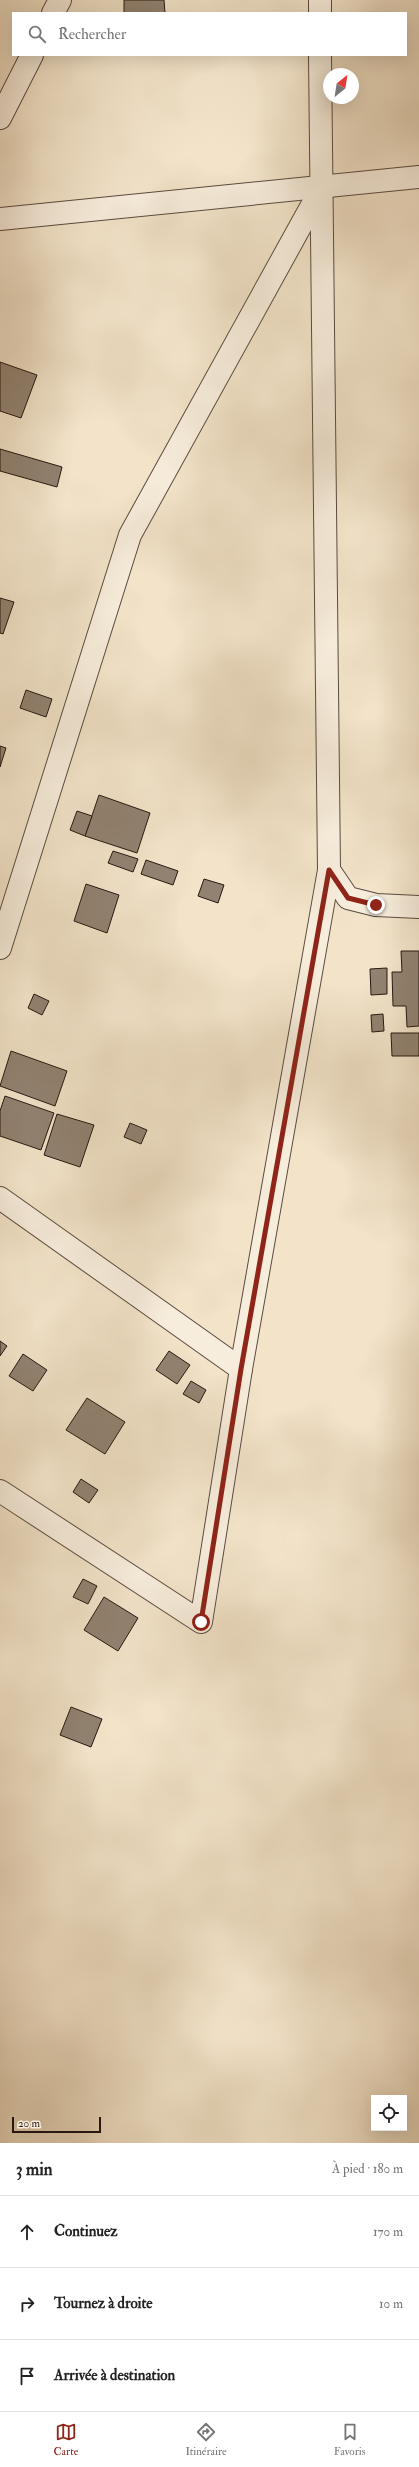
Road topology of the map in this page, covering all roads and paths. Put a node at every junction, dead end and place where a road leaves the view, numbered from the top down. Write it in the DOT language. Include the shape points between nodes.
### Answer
graph roads {
  1 [pos="60,0"];
  2 [pos="320,0"];
  3 [pos="54,12"];
  4 [pos="320,12"];
  5 [pos="31,56"];
  6 [pos="320,56"];
  7 [pos="0,118"];
  8 [pos="419,178"];
  9 [pos="322,187"];
  10 [pos="0,219"];
  11 [pos="329,870"];
  12 [pos="419,907"];
  13 [pos="0,948"];
  14 [pos="0,1198"];
  15 [pos="241,1369"];
  16 [pos="0,1491"];
  1 -- 3 [label="street"];
  2 -- 4 [label="street"];
  5 -- 7 [label="street"];
  6 -- 9 [label="street"];
  8 -- 9 [label="street"];
  9 -- 10 [label="street"];
  9 -- 11 [label="street"];
  9 -- 13 [label="street" via="130,535"];
  11 -- 12 [label="street" via="348,898 376,905"];
  11 -- 15 [label="street"];
  14 -- 15 [label="street"];
  15 -- 16 [label="street" via="201,1622"];
}
